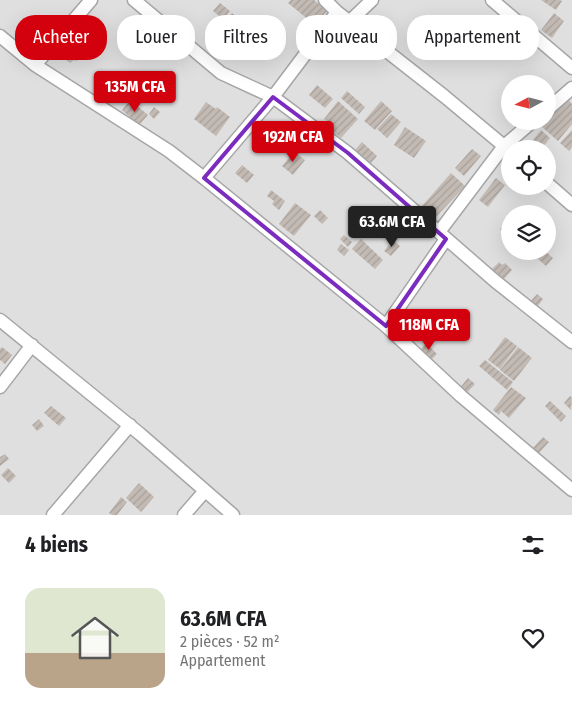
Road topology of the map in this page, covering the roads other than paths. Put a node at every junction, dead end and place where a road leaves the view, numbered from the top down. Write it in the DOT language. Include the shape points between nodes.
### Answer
graph roads {
  1 [pos="91,0"];
  2 [pos="134,0"];
  3 [pos="325,0"];
  4 [pos="372,0"];
  5 [pos="492,0"];
  6 [pos="337,12"];
  7 [pos="341,15"];
  8 [pos="356,15"];
  9 [pos="0,36"];
  10 [pos="397,59"];
  11 [pos="35,65"];
  12 [pos="572,68"];
  13 [pos="572,88"];
  14 [pos="273,98"];
  15 [pos="556,102"];
  16 [pos="525,130"];
  17 [pos="515,140"];
  18 [pos="501,144"];
  19 [pos="501,157"];
  20 [pos="204,178"];
  21 [pos="556,191"];
  22 [pos="572,205"];
  23 [pos="443,236"];
  24 [pos="0,320"];
  25 [pos="386,326"];
  26 [pos="572,342"];
  27 [pos="32,345"];
  28 [pos="0,387"];
  29 [pos="130,426"];
  30 [pos="572,490"];
  31 [pos="204,492"];
  32 [pos="53,515"];
  33 [pos="184,515"];
  34 [pos="233,515"];
  1 -- 11 [label="street"];
  2 -- 14 [label="street" via="221,73"];
  3 -- 6 [label="street"];
  4 -- 8 [label="street"];
  5 -- 12 [label="street"];
  6 -- 7 [label="street"];
  6 -- 14 [label="street"];
  9 -- 11 [label="street"];
  10 -- 18 [label="street"];
  11 -- 20 [label="street" via="169,151"];
  13 -- 15 [label="street"];
  14 -- 20 [label="street"];
  14 -- 23 [label="street" via="348,153"];
  16 -- 17 [label="street"];
  19 -- 23 [label="street"];
  20 -- 25 [label="street"];
  21 -- 22 [label="street"];
  23 -- 25 [label="street"];
  23 -- 26 [label="street"];
  24 -- 27 [label="street"];
  25 -- 30 [label="street" via="461,396"];
  27 -- 28 [label="street"];
  27 -- 29 [label="street"];
  29 -- 31 [label="street"];
  29 -- 32 [label="street"];
  31 -- 33 [label="street"];
  31 -- 34 [label="street"];
}
